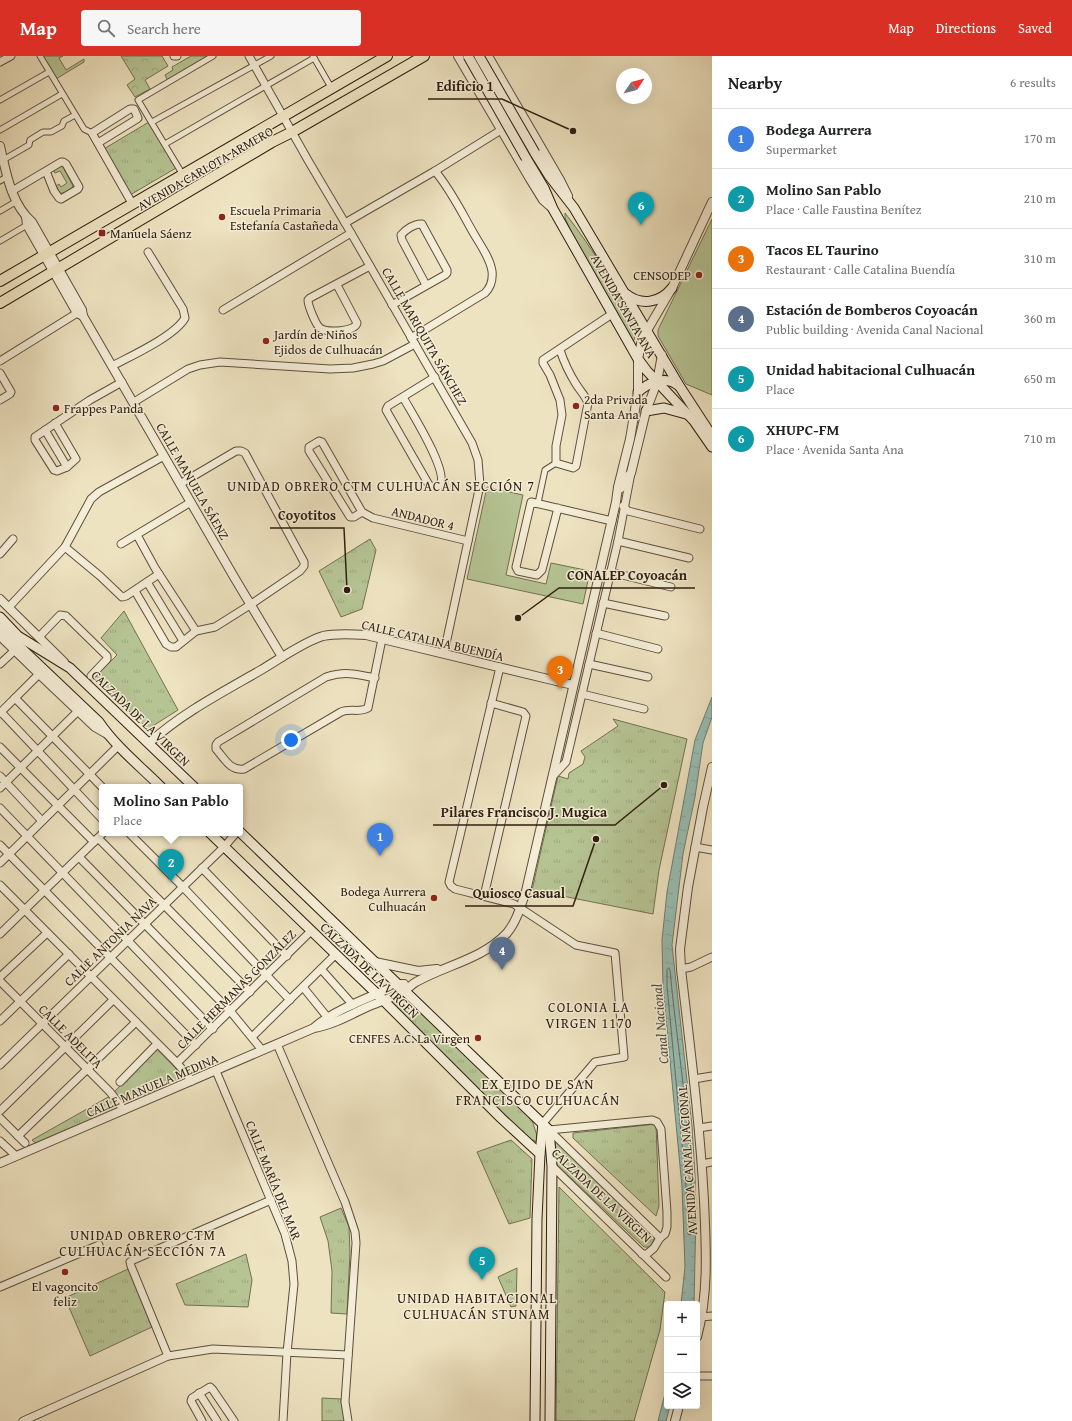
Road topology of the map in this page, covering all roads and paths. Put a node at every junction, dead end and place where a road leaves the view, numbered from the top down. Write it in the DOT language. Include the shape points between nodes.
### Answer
graph roads {
  1 [pos="11,56"];
  2 [pos="40,56"];
  3 [pos="174,56"];
  4 [pos="177,56"];
  5 [pos="213,56"];
  6 [pos="249,56"];
  7 [pos="271,56"];
  8 [pos="386,56"];
  9 [pos="424,56"];
  10 [pos="458,56"];
  11 [pos="468,56"];
  12 [pos="479,56"];
  13 [pos="488,56"];
  14 [pos="314,57"];
  15 [pos="0,62"];
  16 [pos="255,66"];
  17 [pos="49,72"];
  18 [pos="497,72"];
  19 [pos="266,85"];
  20 [pos="474,85"];
  21 [pos="332,89"];
  22 [pos="62,94"];
  23 [pos="0,100"];
  24 [pos="75,115"];
  25 [pos="283,117"];
  26 [pos="152,122"];
  27 [pos="0,130"];
  28 [pos="501,130"];
  29 [pos="292,132"];
  30 [pos="92,133"];
  31 [pos="98,143"];
  32 [pos="165,144"];
  33 [pos="1,153"];
  34 [pos="46,171"];
  35 [pos="435,171"];
  36 [pos="183,175"];
  37 [pos="8,176"];
  38 [pos="0,181"];
  39 [pos="12,191"];
  40 [pos="17,201"];
  41 [pos="712,202"];
  42 [pos="133,205"];
  43 [pos="574,208"];
  44 [pos="553,209"];
  45 [pos="0,211"];
  46 [pos="28,222"];
  47 [pos="345,223"];
  48 [pos="351,233"];
  49 [pos="0,241"];
  50 [pos="148,252"];
  51 [pos="47,254"];
  52 [pos="370,266"];
  53 [pos="56,270"];
  54 [pos="0,281"];
  55 [pos="337,284"];
  56 [pos="426,286"];
  57 [pos="672,288"];
  58 [pos="622,290"];
  59 [pos="0,303"];
  60 [pos="392,305"];
  61 [pos="223,310"];
  62 [pos="81,313"];
  63 [pos="612,314"];
  64 [pos="647,330"];
  65 [pos="413,341"];
  66 [pos="560,350"];
  67 [pos="662,355"];
  68 [pos="638,359"];
  69 [pos="0,361"];
  70 [pos="112,366"];
  71 [pos="0,373"];
  72 [pos="435,378"];
  73 [pos="122,382"];
  74 [pos="657,382"];
  75 [pos="680,387"];
  76 [pos="638,392"];
  77 [pos="403,398"];
  78 [pos="0,400"];
  79 [pos="134,402"];
  80 [pos="646,411"];
  81 [pos="689,415"];
  82 [pos="56,423"];
  83 [pos="45,430"];
  84 [pos="712,436"];
  85 [pos="712,448"];
  86 [pos="164,456"];
  87 [pos="556,463"];
  88 [pos="67,466"];
  89 [pos="631,473"];
  90 [pos="180,484"];
  91 [pos="616,500"];
  92 [pos="191,502"];
  93 [pos="538,504"];
  94 [pos="625,507"];
  95 [pos="558,508"];
  96 [pos="362,512"];
  97 [pos="612,521"];
  98 [pos="700,529"];
  99 [pos="137,535"];
  100 [pos="13,539"];
  101 [pos="618,540"];
  102 [pos="468,541"];
  103 [pos="121,544"];
  104 [pos="66,547"];
  105 [pos="0,554"];
  106 [pos="689,558"];
  107 [pos="610,572"];
  108 [pos="159,574"];
  109 [pos="147,582"];
  110 [pos="671,587"];
  111 [pos="135,590"];
  112 [pos="0,599"];
  113 [pos="603,603"];
  114 [pos="250,605"];
  115 [pos="9,607"];
  116 [pos="665,616"];
  117 [pos="0,617"];
  118 [pos="0,628"];
  119 [pos="196,631"];
  120 [pos="596,633"];
  121 [pos="0,636"];
  122 [pos="39,637"];
  123 [pos="382,639"];
  124 [pos="183,641"];
  125 [pos="658,649"];
  126 [pos="15,650"];
  127 [pos="444,653"];
  128 [pos="282,657"];
  129 [pos="0,664"];
  130 [pos="589,664"];
  131 [pos="500,667"];
  132 [pos="70,668"];
  133 [pos="39,674"];
  134 [pos="91,676"];
  135 [pos="648,677"];
  136 [pos="374,678"];
  137 [pos="573,685"];
  138 [pos="582,694"];
  139 [pos="14,698"];
  140 [pos="491,704"];
  141 [pos="644,709"];
  142 [pos="78,711"];
  143 [pos="0,712"];
  144 [pos="107,734"];
  145 [pos="52,736"];
  146 [pos="149,743"];
  147 [pos="0,746"];
  148 [pos="118,746"];
  149 [pos="38,751"];
  150 [pos="21,768"];
  151 [pos="711,772"];
  152 [pos="90,774"];
  153 [pos="0,776"];
  154 [pos="553,776"];
  155 [pos="6,782"];
  156 [pos="99,784"];
  157 [pos="155,784"];
  158 [pos="191,784"];
  159 [pos="0,788"];
  160 [pos="74,790"];
  161 [pos="58,806"];
  162 [pos="0,808"];
  163 [pos="99,815"];
  164 [pos="42,821"];
  165 [pos="243,835"];
  166 [pos="27,836"];
  167 [pos="132,836"];
  168 [pos="213,836"];
  169 [pos="233,836"];
  170 [pos="99,838"];
  171 [pos="0,845"];
  172 [pos="224,847"];
  173 [pos="695,847"];
  174 [pos="712,850"];
  175 [pos="9,854"];
  176 [pos="79,857"];
  177 [pos="0,863"];
  178 [pos="202,868"];
  179 [pos="62,873"];
  180 [pos="183,887"];
  181 [pos="1,888"];
  182 [pos="44,891"];
  183 [pos="484,896"];
  184 [pos="164,904"];
  185 [pos="25,910"];
  186 [pos="524,910"];
  187 [pos="145,923"];
  188 [pos="311,931"];
  189 [pos="47,933"];
  190 [pos="0,934"];
  191 [pos="126,941"];
  192 [pos="69,954"];
  193 [pos="335,955"];
  194 [pos="287,956"];
  195 [pos="712,957"];
  196 [pos="109,958"];
  197 [pos="375,962"];
  198 [pos="444,968"];
  199 [pos="321,969"];
  200 [pos="681,969"];
  201 [pos="267,976"];
  202 [pos="0,977"];
  203 [pos="90,977"];
  204 [pos="0,981"];
  205 [pos="303,987"];
  206 [pos="402,987"];
  207 [pos="250,992"];
  208 [pos="380,997"];
  209 [pos="114,1000"];
  210 [pos="290,1000"];
  211 [pos="20,1002"];
  212 [pos="353,1005"];
  213 [pos="231,1012"];
  214 [pos="328,1018"];
  215 [pos="0,1021"];
  216 [pos="136,1022"];
  217 [pos="42,1024"];
  218 [pos="314,1028"];
  219 [pos="213,1029"];
  220 [pos="252,1037"];
  221 [pos="157,1044"];
  222 [pos="277,1044"];
  223 [pos="196,1045"];
  224 [pos="65,1047"];
  225 [pos="262,1050"];
  226 [pos="177,1063"];
  227 [pos="0,1065"];
  228 [pos="87,1069"];
  229 [pos="216,1071"];
  230 [pos="712,1076"];
  231 [pos="694,1079"];
  232 [pos="192,1081"];
  233 [pos="120,1082"];
  234 [pos="124,1110"];
  235 [pos="0,1111"];
  236 [pos="0,1118"];
  237 [pos="546,1126"];
  238 [pos="712,1126"];
  239 [pos="699,1128"];
  240 [pos="18,1136"];
  241 [pos="0,1141"];
  242 [pos="25,1143"];
  243 [pos="14,1154"];
  244 [pos="540,1154"];
  245 [pos="712,1162"];
  246 [pos="0,1163"];
  247 [pos="702,1164"];
  248 [pos="552,1166"];
  249 [pos="271,1200"];
  250 [pos="660,1238"];
  251 [pos="709,1242"];
  252 [pos="99,1245"];
  253 [pos="642,1254"];
  254 [pos="666,1277"];
  255 [pos="0,1288"];
  256 [pos="708,1291"];
  257 [pos="712,1316"];
  258 [pos="701,1317"];
  259 [pos="700,1322"];
  260 [pos="287,1353"];
  261 [pos="348,1355"];
  262 [pos="168,1356"];
  263 [pos="700,1376"];
  264 [pos="712,1376"];
  265 [pos="199,1393"];
  266 [pos="678,1409"];
  267 [pos="23,1421"];
  268 [pos="202,1421"];
  269 [pos="217,1421"];
  270 [pos="234,1421"];
  271 [pos="284,1421"];
  272 [pos="348,1421"];
  273 [pos="535,1421"];
  274 [pos="550,1421"];
  275 [pos="675,1421"];
  1 -- 15 [label="street"];
  2 -- 17 [label="street"];
  3 -- 4 [label="street"];
  5 -- 26 [label="street" via="138,100"];
  6 -- 16 [label="street, CALLE MARIQUITA SÁNCHEZ"];
  7 -- 16 [label="street"];
  8 -- 21 [label="main road, AVENIDA CARLOTA ARMERO"];
  9 -- 29 [label="main road, AVENIDA CARLOTA ARMERO"];
  10 -- 20 [label="street, AVENIDA SANTA ANA"];
  11 -- 44 [label="main road, AVENIDA SANTA ANA, bridge" via="544,188"];
  12 -- 43 [label="main road, AVENIDA SANTA ANA, bridge" via="535,153"];
  13 -- 18 [label="street, AVENIDA SANTA ANA"];
  14 -- 19 [label="street"];
  14 -- 21 [label="street"];
  16 -- 19 [label="street, CALLE MARIQUITA SÁNCHEZ"];
  16 -- 26 [label="street"];
  17 -- 22 [label="street"];
  17 -- 23 [label="street"];
  18 -- 20 [label="street" via="489,66 483,66 473,76"];
  18 -- 43 [label="street, AVENIDA SANTA ANA"];
  19 -- 25 [label="street, CALLE MARIQUITA SÁNCHEZ"];
  19 -- 32 [label="street"];
  20 -- 28 [label="street, AVENIDA SANTA ANA"];
  21 -- 25 [label="main road, AVENIDA CARLOTA ARMERO"];
  22 -- 24 [label="street"];
  22 -- 27 [label="street"];
  24 -- 30 [label="street" via="84,130"];
  24 -- 33 [label="street" via="64,121 62,126 51,132 43,132 30,140 29,145"];
  25 -- 29 [label="street, CALLE MARIQUITA SÁNCHEZ"];
  25 -- 36 [label="main road, AVENIDA CARLOTA ARMERO"];
  26 -- 32 [label="street"];
  28 -- 35 [label="street"];
  28 -- 44 [label="street, AVENIDA SANTA ANA" via="543,200"];
  29 -- 47 [label="street, CALLE MARIQUITA SÁNCHEZ"];
  29 -- 53 [label="main road, AVENIDA CARLOTA ARMERO"];
  30 -- 31 [label="street"];
  30 -- 31 [label="street" via="134,109 137,119"];
  31 -- 42 [label="street"];
  32 -- 36 [label="street"];
  33 -- 37 [label="street, CALLE MANUELA SÁENZ"];
  34 -- 34 [label="street" via="63,162 78,189 62,199 59,198"];
  34 -- 39 [label="street"];
  35 -- 47 [label="street"];
  35 -- 65 [label="street" via="454,197 487,257 492,270 492,281 485,293 419,334"];
  36 -- 42 [label="main road, AVENIDA CARLOTA ARMERO"];
  37 -- 38 [label="street"];
  37 -- 39 [label="street, CALLE MANUELA SÁENZ"];
  39 -- 40 [label="street, CALLE MANUELA SÁENZ"];
  40 -- 45 [label="street"];
  40 -- 46 [label="street, CALLE MANUELA SÁENZ"];
  41 -- 57 [label="street"];
  42 -- 51 [label="main road, AVENIDA CARLOTA ARMERO"];
  43 -- 58 [label="main road, AVENIDA SANTA ANA"];
  44 -- 63 [label="main road, AVENIDA SANTA ANA"];
  46 -- 49 [label="street"];
  46 -- 51 [label="street, CALLE MANUELA SÁENZ"];
  47 -- 48 [label="street, CALLE MARIQUITA SÁNCHEZ"];
  48 -- 52 [label="street, CALLE MARIQUITA SÁNCHEZ"];
  48 -- 61 [label="street"];
  50 -- 70 [label="street" via="183,309 185,318 182,324 168,335"];
  51 -- 53 [label="street, CALLE MANUELA SÁENZ"];
  51 -- 54 [label="main road, AVENIDA CARLOTA ARMERO"];
  52 -- 55 [label="street"];
  52 -- 60 [label="street, CALLE MARIQUITA SÁNCHEZ"];
  53 -- 59 [label="main road, AVENIDA CARLOTA ARMERO"];
  53 -- 62 [label="street, CALLE MANUELA SÁENZ"];
  55 -- 55 [label="street" via="308,300 319,328 324,330 345,330 357,326 358,323"];
  56 -- 56 [label="street" via="445,275 447,270 422,224 418,224 401,235"];
  56 -- 60 [label="street"];
  57 -- 58 [label="main road" via="661,298 647,302 633,299"];
  57 -- 64 [label="street"];
  58 -- 64 [label="main road, AVENIDA SANTA ANA"];
  60 -- 65 [label="street, CALLE MARIQUITA SÁNCHEZ"];
  62 -- 69 [label="street"];
  62 -- 70 [label="street, CALLE MANUELA SÁENZ"];
  63 -- 66 [label="street"];
  63 -- 68 [label="main road, AVENIDA SANTA ANA"];
  64 -- 67 [label="main road, AVENIDA SANTA ANA"];
  64 -- 68 [label="street"];
  65 -- 72 [label="street, CALLE MARIQUITA SÁNCHEZ"];
  65 -- 79 [label="street" via="378,362 353,368 330,369 220,362 200,365 188,369"];
  66 -- 87 [label="street" via="543,360 560,400 562,415 556,446"];
  66 -- 87 [label="street" via="565,364 577,386 586,395 588,403 576,466 573,468"];
  67 -- 74 [label="street"];
  67 -- 75 [label="main road, AVENIDA SANTA ANA"];
  68 -- 74 [label="main road, AVENIDA SANTA ANA"];
  68 -- 76 [label="street"];
  70 -- 73 [label="street, CALLE MANUELA SÁENZ"];
  71 -- 78 [label="street" via="11,392"];
  72 -- 77 [label="street"];
  72 -- 102 [label="street, CALLE MARIQUITA SÁNCHEZ" via="472,443 478,460 480,485"];
  73 -- 79 [label="street, CALLE MANUELA SÁENZ"];
  73 -- 82 [label="street"];
  74 -- 75 [label="main road" via="667,380"];
  74 -- 76 [label="main road" via="647,385"];
  74 -- 80 [label="street"];
  74 -- 81 [label="main road, AVENIDA SANTA ANA"];
  75 -- 84 [label="main road, AVENIDA SANTA ANA"];
  76 -- 91 [label="street"];
  77 -- 77 [label="street" via="436,456 441,480 437,487 429,485 387,413 388,406"];
  79 -- 86 [label="street, CALLE MANUELA SÁENZ"];
  80 -- 81 [label="main road" via="664,408"];
  80 -- 89 [label="street"];
  81 -- 85 [label="main road, AVENIDA SANTA ANA"];
  82 -- 83 [label="street"];
  82 -- 88 [label="street" via="76,459"];
  83 -- 88 [label="street"];
  83 -- 88 [label="street" via="35,437 35,440 54,470"];
  86 -- 90 [label="street, CALLE MANUELA SÁENZ"];
  86 -- 104 [label="street" via="91,499"];
  87 -- 93 [label="street" via="545,470"];
  89 -- 91 [label="street" via="625,479"];
  89 -- 94 [label="street"];
  90 -- 92 [label="street, CALLE MANUELA SÁENZ"];
  90 -- 114 [label="street" via="236,451 245,453 304,562 300,571"];
  91 -- 94 [label="street"];
  91 -- 97 [label="street"];
  92 -- 99 [label="street"];
  92 -- 114 [label="street, CALLE MANUELA SÁENZ"];
  93 -- 95 [label="street"];
  93 -- 95 [label="street" via="531,502 516,567 518,571 537,575 542,570"];
  94 -- 98 [label="street" via="628,510"];
  94 -- 101 [label="street"];
  95 -- 97 [label="street"];
  96 -- 96 [label="street" via="354,518 350,517 309,451 309,447 319,441 322,442"];
  96 -- 102 [label="street, ANDADOR 4" via="373,518"];
  97 -- 137 [label="street"];
  99 -- 103 [label="street"];
  99 -- 108 [label="street"];
  100 -- 105 [label="street"];
  101 -- 106 [label="street"];
  101 -- 107 [label="street"];
  102 -- 127 [label="street, CALLE MARIQUITA SÁNCHEZ"];
  104 -- 111 [label="street" via="122,597"];
  104 -- 115 [label="street"];
  107 -- 110 [label="street"];
  107 -- 113 [label="street"];
  108 -- 109 [label="street"];
  108 -- 119 [label="street"];
  109 -- 111 [label="street"];
  109 -- 124 [label="street"];
  111 -- 124 [label="street" via="166,644 176,647"];
  112 -- 115 [label="street, CALZADA DE LA VIRGEN"];
  113 -- 116 [label="street"];
  113 -- 120 [label="street"];
  114 -- 119 [label="street" via="215,627"];
  114 -- 128 [label="street, CALLE MANUELA SÁENZ"];
  115 -- 122 [label="street, CALZADA DE LA VIRGEN"];
  117 -- 132 [label="main road, CALZADA DE LA VIRGEN" via="18,636"];
  118 -- 144 [label="main road" via="99,722"];
  119 -- 124 [label="street"];
  120 -- 125 [label="street"];
  120 -- 130 [label="street"];
  121 -- 126 [label="street"];
  122 -- 132 [label="street, CALZADA DE LA VIRGEN"];
  122 -- 134 [label="street" via="60,615 66,616 107,656"];
  123 -- 127 [label="street, CALLE CATALINA BUENDÍA"];
  123 -- 128 [label="street, CALLE CATALINA BUENDÍA" via="359,635 324,636"];
  123 -- 136 [label="street"];
  126 -- 129 [label="street"];
  126 -- 133 [label="street"];
  127 -- 131 [label="street, CALLE CATALINA BUENDÍA"];
  128 -- 146 [label="street, CALLE CATALINA BUENDÍA" via="178,720"];
  130 -- 135 [label="street"];
  130 -- 138 [label="street"];
  131 -- 137 [label="street, CALLE CATALINA BUENDÍA"];
  131 -- 140 [label="street"];
  132 -- 146 [label="main road, CALZADA DE LA VIRGEN"];
  133 -- 139 [label="street"];
  133 -- 142 [label="street"];
  136 -- 136 [label="street" via="351,673 335,674 326,678 218,742 216,749 233,768 244,768 341,712 368,708"];
  137 -- 154 [label="street"];
  138 -- 141 [label="street"];
  138 -- 154 [label="street" via="566,762"];
  139 -- 143 [label="street"];
  139 -- 145 [label="street"];
  140 -- 183 [label="street" via="449,882 455,889"];
  140 -- 183 [label="street" via="523,712 526,716"];
  142 -- 144 [label="street"];
  142 -- 145 [label="street"];
  143 -- 149 [label="street"];
  144 -- 148 [label="main road"];
  145 -- 149 [label="street"];
  145 -- 152 [label="street"];
  146 -- 158 [label="main road, CALZADA DE LA VIRGEN"];
  147 -- 150 [label="street"];
  148 -- 152 [label="street"];
  148 -- 157 [label="main road"];
  149 -- 150 [label="street"];
  149 -- 160 [label="street"];
  150 -- 155 [label="street"];
  150 -- 161 [label="street"];
  151 -- 173 [label="street, AVENIDA CANAL NACIONAL"];
  152 -- 156 [label="street"];
  152 -- 160 [label="street"];
  153 -- 155 [label="street"];
  154 -- 186 [label="street" via="526,891"];
  155 -- 159 [label="street"];
  155 -- 164 [label="street"];
  160 -- 161 [label="street"];
  160 -- 163 [label="street"];
  161 -- 164 [label="street"];
  161 -- 170 [label="street"];
  162 -- 166 [label="street"];
  164 -- 166 [label="street"];
  165 -- 197 [label="main road, CALZADA DE LA VIRGEN"];
  166 -- 175 [label="street"];
  166 -- 179 [label="street"];
  167 -- 180 [label="street"];
  168 -- 172 [label="main road, CALZADA DE LA VIRGEN"];
  169 -- 172 [label="street, CALLE ANTONIA NAVA"];
  170 -- 176 [label="street"];
  170 -- 184 [label="street"];
  171 -- 175 [label="street"];
  172 -- 178 [label="street, CALLE ANTONIA NAVA"];
  172 -- 188 [label="main road, CALZADA DE LA VIRGEN"];
  173 -- 174 [label="street"];
  173 -- 200 [label="street, AVENIDA CANAL NACIONAL" via="680,949"];
  175 -- 177 [label="street"];
  175 -- 182 [label="street"];
  176 -- 179 [label="street"];
  176 -- 187 [label="street"];
  178 -- 180 [label="street, CALLE ANTONIA NAVA"];
  178 -- 194 [label="street"];
  179 -- 182 [label="street"];
  179 -- 191 [label="street"];
  180 -- 184 [label="street, CALLE ANTONIA NAVA"];
  180 -- 201 [label="street"];
  181 -- 185 [label="street"];
  182 -- 185 [label="street"];
  182 -- 196 [label="street"];
  183 -- 186 [label="street" via="514,904"];
  184 -- 187 [label="street, CALLE ANTONIA NAVA"];
  184 -- 207 [label="street"];
  185 -- 189 [label="street"];
  185 -- 190 [label="street"];
  186 -- 198 [label="street" via="498,941 464,961"];
  186 -- 237 [label="street" via="576,945 615,953 624,1057 595,1062"];
  187 -- 191 [label="street, CALLE ANTONIA NAVA"];
  187 -- 213 [label="street"];
  188 -- 193 [label="main road, CALZADA DE LA VIRGEN"];
  188 -- 194 [label="street, CALLE HERMANAS GONZÁLEZ"];
  189 -- 192 [label="street"];
  189 -- 202 [label="street"];
  191 -- 196 [label="street, CALLE ANTONIA NAVA"];
  191 -- 219 [label="street"];
  192 -- 203 [label="street"];
  192 -- 211 [label="street"];
  193 -- 199 [label="street"];
  193 -- 208 [label="main road, CALZADA DE LA VIRGEN"];
  194 -- 201 [label="street, CALLE HERMANAS GONZÁLEZ"];
  195 -- 200 [label="street"];
  196 -- 203 [label="street, CALLE ANTONIA NAVA"];
  196 -- 223 [label="street"];
  197 -- 198 [label="street" via="418,971"];
  197 -- 206 [label="main road, CALZADA DE LA VIRGEN"];
  198 -- 206 [label="street"];
  199 -- 205 [label="street"];
  199 -- 212 [label="street"];
  200 -- 231 [label="street, AVENIDA CANAL NACIONAL"];
  201 -- 207 [label="street, CALLE HERMANAS GONZÁLEZ"];
  201 -- 210 [label="street"];
  203 -- 209 [label="street"];
  203 -- 217 [label="street, CALLE ANTONIA NAVA"];
  204 -- 211 [label="street, CALLE ADELITA"];
  205 -- 210 [label="street"];
  205 -- 214 [label="street"];
  206 -- 208 [label="street"];
  206 -- 237 [label="main road, CALZADA DE LA VIRGEN"];
  207 -- 213 [label="street, CALLE HERMANAS GONZÁLEZ"];
  208 -- 212 [label="street"];
  208 -- 218 [label="street" via="325,1026"];
  208 -- 244 [label="main road, CALZADA DE LA VIRGEN"];
  209 -- 216 [label="street"];
  209 -- 224 [label="street"];
  210 -- 220 [label="street"];
  211 -- 215 [label="street"];
  211 -- 217 [label="street, CALLE ADELITA"];
  212 -- 214 [label="street"];
  213 -- 219 [label="street, CALLE HERMANAS GONZÁLEZ"];
  213 -- 220 [label="street"];
  214 -- 218 [label="street"];
  216 -- 221 [label="street"];
  216 -- 228 [label="street"];
  217 -- 224 [label="street, CALLE ADELITA"];
  217 -- 227 [label="street, CALLE ANTONIA NAVA"];
  218 -- 222 [label="street, CALLE MANUELA MEDINA"];
  219 -- 223 [label="street, CALLE HERMANAS GONZÁLEZ"];
  220 -- 225 [label="street"];
  221 -- 226 [label="street"];
  221 -- 233 [label="street"];
  222 -- 225 [label="street, CALLE MANUELA MEDINA"];
  222 -- 261 [label="street" via="345,1202 355,1232 356,1251"];
  223 -- 226 [label="street, CALLE HERMANAS GONZÁLEZ"];
  224 -- 228 [label="street, CALLE ADELITA"];
  224 -- 235 [label="street"];
  225 -- 229 [label="street, CALLE MANUELA MEDINA"];
  226 -- 232 [label="street"];
  228 -- 234 [label="street, CALLE ADELITA"];
  228 -- 240 [label="street"];
  229 -- 232 [label="street, CALLE MANUELA MEDINA"];
  229 -- 249 [label="street, CALLE MARÍA DEL MAR"];
  230 -- 231 [label="street"];
  231 -- 239 [label="street, AVENIDA CANAL NACIONAL"];
  232 -- 234 [label="street, CALLE MANUELA MEDINA"];
  234 -- 246 [label="street, CALLE MANUELA MEDINA"];
  236 -- 240 [label="street"];
  237 -- 244 [label="main road"];
  237 -- 248 [label="main road"];
  237 -- 250 [label="street, CALZADA DE LA VIRGEN"];
  237 -- 250 [label="street" via="652,1120 657,1122 661,1129 667,1212 667,1227 665,1234"];
  238 -- 239 [label="street"];
  239 -- 247 [label="street, AVENIDA CANAL NACIONAL"];
  240 -- 242 [label="street"];
  241 -- 243 [label="street"];
  244 -- 248 [label="street, CALZADA DE LA VIRGEN"];
  244 -- 273 [label="main road"];
  245 -- 247 [label="street"];
  247 -- 251 [label="street, AVENIDA CANAL NACIONAL"];
  248 -- 253 [label="street, CALZADA DE LA VIRGEN"];
  248 -- 274 [label="main road"];
  249 -- 260 [label="street, CALLE MARÍA DEL MAR" via="285,1234 292,1261 294,1284"];
  249 -- 262 [label="street" via="130,1262"];
  250 -- 253 [label="street, CALZADA DE LA VIRGEN" via="654,1248 647,1254"];
  251 -- 256 [label="street, AVENIDA CANAL NACIONAL"];
  252 -- 255 [label="street"];
  253 -- 254 [label="street"];
  256 -- 258 [label="street, AVENIDA CANAL NACIONAL"];
  257 -- 258 [label="street"];
  258 -- 259 [label="street, AVENIDA CANAL NACIONAL"];
  260 -- 261 [label="street"];
  260 -- 262 [label="street" via="213,1349"];
  260 -- 271 [label="street, CALLE MARÍA DEL MAR"];
  261 -- 272 [label="street" via="345,1402"];
  262 -- 267 [label="street"];
  263 -- 264 [label="street"];
  265 -- 268 [label="street" via="191,1401"];
  265 -- 269 [label="street"];
  265 -- 270 [label="street" via="210,1387 214,1390"];
  266 -- 275 [label="street"];
}
